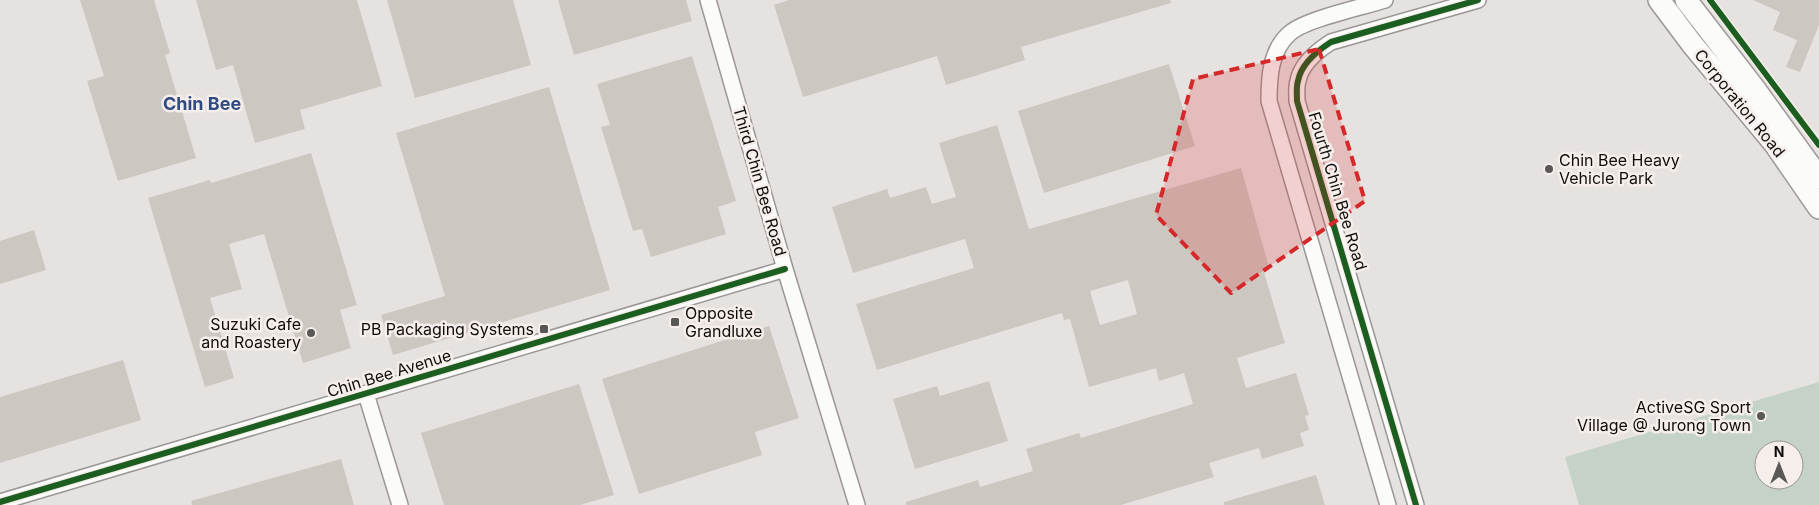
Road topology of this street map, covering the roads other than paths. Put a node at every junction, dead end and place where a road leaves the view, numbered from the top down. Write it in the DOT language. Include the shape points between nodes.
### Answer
graph roads {
  1 [pos="708,0"];
  2 [pos="1385,0"];
  3 [pos="1478,0"];
  4 [pos="1659,0"];
  5 [pos="1686,0"];
  6 [pos="1819,178"];
  7 [pos="1819,208"];
  8 [pos="785,270"];
  9 [pos="366,394"];
  10 [pos="0,502"];
  11 [pos="400,505"];
  12 [pos="857,505"];
  13 [pos="1388,505"];
  14 [pos="1416,505"];
  1 -- 8 [label="street, Third Chin Bee Road"];
  2 -- 13 [label="street" via="1309,23 1290,33 1273,61 1269,101"];
  3 -- 14 [label="street, Fourth Chin Bee Road" via="1330,42 1305,64 1298,80 1297,101"];
  4 -- 7 [label="main road, Corporation Road" via="1774,143"];
  5 -- 6 [label="main road, Corporation Road"];
  8 -- 9 [label="street, Chin Bee Avenue"];
  8 -- 12 [label="street, Third Chin Bee Road"];
  9 -- 10 [label="street, Chin Bee Avenue"];
  9 -- 11 [label="street"];
}
